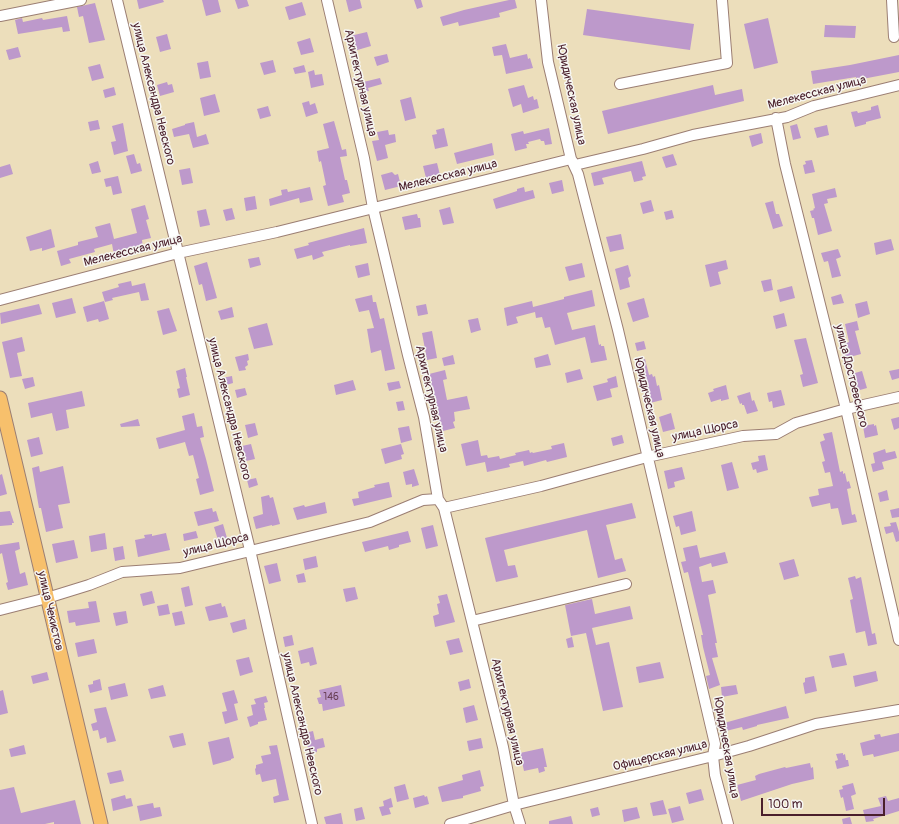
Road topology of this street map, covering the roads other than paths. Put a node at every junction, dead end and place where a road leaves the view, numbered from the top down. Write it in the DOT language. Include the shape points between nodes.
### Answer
graph roads {
  1 [pos="81,0"];
  2 [pos="117,0"];
  3 [pos="327,0"];
  4 [pos="541,0"];
  5 [pos="722,0"];
  6 [pos="892,0"];
  7 [pos="0,16"];
  8 [pos="894,37"];
  9 [pos="620,84"];
  10 [pos="899,85"];
  11 [pos="776,118"];
  12 [pos="573,162"];
  13 [pos="373,208"];
  14 [pos="178,253"];
  15 [pos="0,300"];
  16 [pos="899,397"];
  17 [pos="0,398"];
  18 [pos="846,409"];
  19 [pos="648,457"];
  20 [pos="438,499"];
  21 [pos="444,508"];
  22 [pos="250,550"];
  23 [pos="626,584"];
  24 [pos="47,598"];
  25 [pos="0,610"];
  26 [pos="472,621"];
  27 [pos="899,640"];
  28 [pos="899,710"];
  29 [pos="713,756"];
  30 [pos="514,805"];
  31 [pos="101,824"];
  32 [pos="312,824"];
  33 [pos="450,824"];
  34 [pos="520,824"];
  35 [pos="728,824"];
  1 -- 7 [label="street"];
  2 -- 14 [label="street, улица Александра Невского"];
  3 -- 13 [label="street, Архитектурная улица" via="364,158"];
  4 -- 12 [label="street, Юридическая улица" via="548,62"];
  5 -- 9 [label="street" via="727,63"];
  6 -- 8 [label="street"];
  10 -- 11 [label="street, Мелекесская улица"];
  11 -- 12 [label="street, Мелекесская улица" via="694,135 643,149"];
  11 -- 18 [label="street, улица Достоевского"];
  12 -- 13 [label="street, Мелекесская улица"];
  12 -- 19 [label="street, Юридическая улица" via="618,330"];
  13 -- 14 [label="street, Мелекесская улица"];
  13 -- 20 [label="street, Архитектурная улица" via="424,417"];
  14 -- 15 [label="street, Мелекесская улица"];
  14 -- 22 [label="street, улица Александра Невского"];
  16 -- 18 [label="street, улица Щорса"];
  17 -- 24 [label="main road, улица Чекистов"];
  18 -- 19 [label="street, улица Щорса" via="796,422 776,434 743,436"];
  18 -- 27 [label="street, улица Достоевского"];
  19 -- 21 [label="street, улица Щорса" via="541,486"];
  19 -- 29 [label="street, Юридическая улица" via="715,744"];
  20 -- 21 [label="street, Архитектурная улица"];
  20 -- 22 [label="street, улица Щорса" via="423,500 370,522"];
  21 -- 26 [label="street, Архитектурная улица"];
  22 -- 24 [label="street, улица Щорса" via="180,568 122,572"];
  22 -- 32 [label="street, улица Александра Невского"];
  23 -- 26 [label="street"];
  24 -- 25 [label="street, улица Щорса"];
  24 -- 31 [label="main road, улица Чекистов"];
  26 -- 30 [label="street, Архитектурная улица" via="503,747"];
  28 -- 29 [label="street, Офицерская улица" via="816,724"];
  29 -- 30 [label="street, Офицерская улица"];
  29 -- 35 [label="street, Юридическая улица"];
  30 -- 33 [label="street, Офицерская улица"];
  30 -- 34 [label="street, Архитектурная улица"];
}
